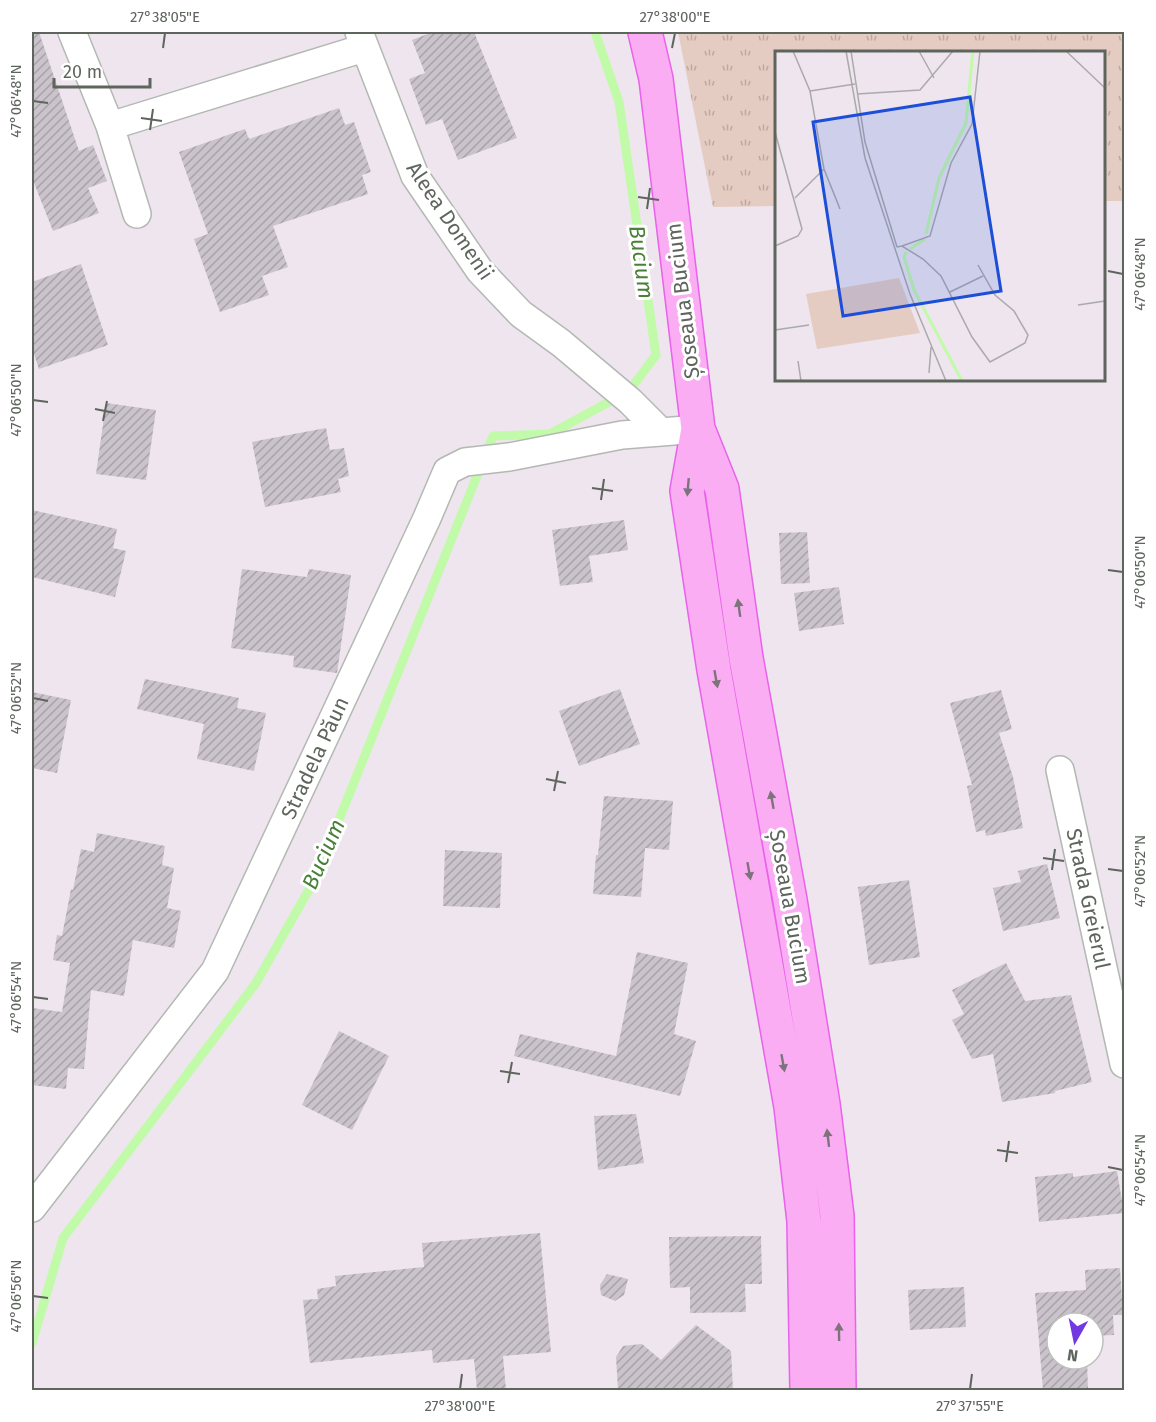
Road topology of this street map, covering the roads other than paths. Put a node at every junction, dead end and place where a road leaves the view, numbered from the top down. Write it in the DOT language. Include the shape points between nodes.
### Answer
graph roads {
  1 [pos="72,32"];
  2 [pos="645,32"];
  3 [pos="362,40"];
  4 [pos="110,126"];
  5 [pos="137,214"];
  6 [pos="698,429"];
  7 [pos="661,432"];
  8 [pos="1060,770"];
  9 [pos="1125,1064"];
  10 [pos="32,1208"];
  11 [pos="807,1390"];
  12 [pos="840,1390"];
  1 -- 4 [label="street"];
  2 -- 6 [label="main road, Șoseaua Bucium" via="656,79"];
  3 -- 4 [label="street, Aleea Domenii"];
  3 -- 7 [label="street, Aleea Domenii" via="415,176 480,271 521,314 630,401"];
  4 -- 5 [label="street"];
  6 -- 7 [label="street"];
  6 -- 11 [label="main road, Șoseaua Bucium, one-way" via="687,491 714,670 791,1107 804,1221"];
  12 -- 6 [label="main road, Șoseaua Bucium, one-way" via="837,1216 823,1104 746,658 722,489"];
  7 -- 10 [label="street, Stradela Păun" via="465,462 447,471 214,971"];
  8 -- 9 [label="street, Strada Greierul"];
}
